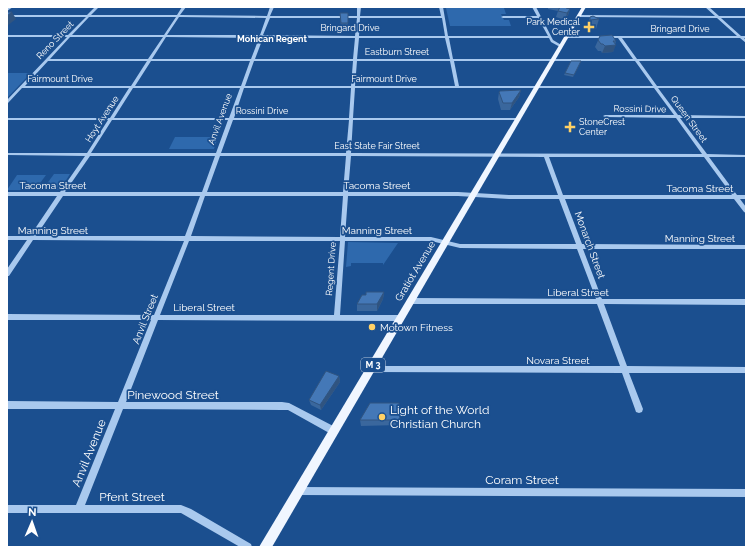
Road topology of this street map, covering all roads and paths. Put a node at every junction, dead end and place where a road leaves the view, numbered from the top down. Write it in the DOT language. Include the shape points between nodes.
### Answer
graph roads {
  1 [pos="10,7"];
  2 [pos="98,7"];
  3 [pos="184,7"];
  4 [pos="272,7"];
  5 [pos="359,7"];
  6 [pos="440,7"];
  7 [pos="534,7"];
  8 [pos="584,7"];
  9 [pos="707,7"];
  10 [pos="7,10"];
  11 [pos="7,16"];
  12 [pos="89,16"];
  13 [pos="178,16"];
  14 [pos="268,16"];
  15 [pos="358,16"];
  16 [pos="442,16"];
  17 [pos="579,16"];
  18 [pos="503,17"];
  19 [pos="539,17"];
  20 [pos="718,17"];
  21 [pos="746,17"];
  22 [pos="7,36"];
  23 [pos="69,36"];
  24 [pos="165,36"];
  25 [pos="261,36"];
  26 [pos="356,36"];
  27 [pos="446,36"];
  28 [pos="549,37"];
  29 [pos="566,37"];
  30 [pos="619,37"];
  31 [pos="740,37"];
  32 [pos="746,37"];
  33 [pos="746,42"];
  34 [pos="561,46"];
  35 [pos="47,60"];
  36 [pos="150,60"];
  37 [pos="252,60"];
  38 [pos="354,60"];
  39 [pos="451,60"];
  40 [pos="553,60"];
  41 [pos="636,60"];
  42 [pos="746,60"];
  43 [pos="656,86"];
  44 [pos="746,86"];
  45 [pos="22,87"];
  46 [pos="132,87"];
  47 [pos="242,87"];
  48 [pos="352,87"];
  49 [pos="457,87"];
  50 [pos="537,87"];
  51 [pos="7,102"];
  52 [pos="605,116"];
  53 [pos="678,117"];
  54 [pos="746,117"];
  55 [pos="7,119"];
  56 [pos="111,119"];
  57 [pos="231,119"];
  58 [pos="351,119"];
  59 [pos="518,119"];
  60 [pos="7,154"];
  61 [pos="88,154"];
  62 [pos="218,154"];
  63 [pos="349,154"];
  64 [pos="496,155"];
  65 [pos="546,155"];
  66 [pos="706,155"];
  67 [pos="746,156"];
  68 [pos="7,194"];
  69 [pos="62,194"];
  70 [pos="204,194"];
  71 [pos="346,194"];
  72 [pos="473,195"];
  73 [pos="561,197"];
  74 [pos="736,197"];
  75 [pos="746,197"];
  76 [pos="746,211"];
  77 [pos="7,238"];
  78 [pos="32,238"];
  79 [pos="343,238"];
  80 [pos="187,239"];
  81 [pos="445,242"];
  82 [pos="580,247"];
  83 [pos="746,247"];
  84 [pos="7,274"];
  85 [pos="410,301"];
  86 [pos="600,302"];
  87 [pos="746,302"];
  88 [pos="7,317"];
  89 [pos="156,317"];
  90 [pos="337,317"];
  91 [pos="400,318"];
  92 [pos="370,369"];
  93 [pos="625,370"];
  94 [pos="746,370"];
  95 [pos="7,405"];
  96 [pos="121,406"];
  97 [pos="639,409"];
  98 [pos="334,431"];
  99 [pos="298,491"];
  100 [pos="746,493"];
  101 [pos="7,509"];
  102 [pos="79,509"];
  103 [pos="248,547"];
  104 [pos="265,547"];
  1 -- 10 [label="street"];
  2 -- 12 [label="street, Reno Street"];
  3 -- 13 [label="street, Hoyt Avenue"];
  4 -- 14 [label="street, Anvil Avenue"];
  5 -- 15 [label="street, Regent Drive"];
  6 -- 16 [label="street"];
  7 -- 19 [label="street"];
  8 -- 17 [label="main road, Gratiot Avenue / M 3"];
  9 -- 20 [label="street"];
  11 -- 12 [label="street"];
  12 -- 13 [label="street"];
  12 -- 23 [label="street, Reno Street"];
  13 -- 14 [label="street"];
  13 -- 24 [label="street, Hoyt Avenue"];
  14 -- 15 [label="street"];
  14 -- 25 [label="street, Anvil Avenue"];
  15 -- 16 [label="street"];
  15 -- 26 [label="street, Regent Drive"];
  16 -- 27 [label="street"];
  17 -- 20 [label="street"];
  17 -- 29 [label="main road, Gratiot Avenue / M 3"];
  18 -- 19 [label="street"];
  19 -- 28 [label="street"];
  20 -- 21 [label="street"];
  20 -- 31 [label="street"];
  22 -- 23 [label="street, Bringard Drive"];
  23 -- 24 [label="street, Bringard Drive"];
  23 -- 35 [label="street, Reno Street"];
  24 -- 25 [label="street, Bringard Drive"];
  24 -- 36 [label="street, Hoyt Avenue"];
  25 -- 26 [label="street, Bringard Drive"];
  25 -- 37 [label="street, Anvil Avenue"];
  26 -- 27 [label="street, Bringard Drive"];
  26 -- 38 [label="street, Regent Drive"];
  27 -- 28 [label="street, Bringard Drive"];
  27 -- 39 [label="street"];
  28 -- 34 [label="street"];
  29 -- 30 [label="street, Bringard Drive"];
  29 -- 34 [label="main road, Gratiot Avenue / M 3"];
  30 -- 31 [label="street, Bringard Drive"];
  30 -- 41 [label="street, Queen Street"];
  31 -- 32 [label="street, Bringard Drive"];
  31 -- 33 [label="street"];
  34 -- 40 [label="main road, Gratiot Avenue / M 3"];
  35 -- 36 [label="street, Eastburn Street"];
  35 -- 45 [label="street, Reno Street"];
  36 -- 37 [label="street, Eastburn Street"];
  36 -- 46 [label="street, Hoyt Avenue"];
  37 -- 38 [label="street, Eastburn Street"];
  37 -- 47 [label="street, Anvil Avenue"];
  38 -- 39 [label="street, Eastburn Street"];
  38 -- 48 [label="street, Regent Drive"];
  39 -- 40 [label="street, Eastburn Street"];
  39 -- 49 [label="street"];
  40 -- 41 [label="street, Eastburn Street"];
  40 -- 50 [label="main road, Gratiot Avenue / M 3"];
  41 -- 42 [label="street, Eastburn Street"];
  41 -- 43 [label="street, Queen Street"];
  43 -- 44 [label="street, Fairmount Drive"];
  43 -- 50 [label="street, Fairmount Drive"];
  43 -- 53 [label="street, Queen Street"];
  45 -- 46 [label="street, Fairmount Drive"];
  45 -- 51 [label="street, Reno Street"];
  46 -- 47 [label="street, Fairmount Drive"];
  46 -- 56 [label="street, Hoyt Avenue"];
  47 -- 48 [label="street, Fairmount Drive"];
  47 -- 57 [label="street, Anvil Avenue"];
  48 -- 49 [label="street, Fairmount Drive"];
  48 -- 58 [label="street, Regent Drive"];
  49 -- 50 [label="street, Fairmount Drive"];
  50 -- 59 [label="main road, Gratiot Avenue / M 3"];
  52 -- 53 [label="street, Rossini Drive"];
  53 -- 54 [label="street, Rossini Drive"];
  53 -- 66 [label="street, Queen Street"];
  55 -- 56 [label="street, Rossini Drive"];
  56 -- 57 [label="street, Rossini Drive"];
  56 -- 61 [label="street, Hoyt Avenue"];
  57 -- 58 [label="street, Rossini Drive"];
  57 -- 62 [label="street, Anvil Avenue"];
  58 -- 59 [label="street, Rossini Drive"];
  58 -- 63 [label="street, Regent Drive"];
  59 -- 64 [label="main road, Gratiot Avenue / M 3"];
  60 -- 61 [label="street, East State Fair Street"];
  61 -- 62 [label="street, East State Fair Street"];
  61 -- 69 [label="street, Hoyt Avenue"];
  62 -- 63 [label="street, East State Fair Street"];
  62 -- 70 [label="street, Anvil Avenue"];
  63 -- 64 [label="street, East State Fair Street"];
  63 -- 71 [label="street, Regent Drive"];
  64 -- 65 [label="street, East State Fair Street"];
  64 -- 72 [label="main road, Gratiot Avenue / M 3"];
  65 -- 66 [label="street, East State Fair Street"];
  65 -- 73 [label="street, Monarch Street"];
  66 -- 67 [label="street, East State Fair Street"];
  66 -- 74 [label="street, Queen Street"];
  68 -- 69 [label="street, Tacoma Street"];
  69 -- 70 [label="street, Tacoma Street"];
  69 -- 78 [label="street, Hoyt Avenue"];
  70 -- 71 [label="street, Tacoma Street"];
  70 -- 80 [label="street, Anvil Avenue"];
  71 -- 72 [label="street, Tacoma Street"];
  71 -- 79 [label="street, Regent Drive"];
  72 -- 73 [label="street, Tacoma Street"];
  72 -- 81 [label="main road, Gratiot Avenue / M 3"];
  73 -- 74 [label="street, Tacoma Street"];
  73 -- 82 [label="street, Monarch Street"];
  74 -- 75 [label="street, Tacoma Street"];
  74 -- 76 [label="street, Queen Street"];
  77 -- 78 [label="street, Manning Street"];
  78 -- 80 [label="street, Manning Street"];
  78 -- 84 [label="street, Hoyt Avenue"];
  79 -- 80 [label="street, Manning Street"];
  79 -- 81 [label="street, Manning Street" via="431,239"];
  79 -- 90 [label="street, Regent Drive"];
  80 -- 89 [label="street, Anvil Street"];
  81 -- 82 [label="street, Manning Street" via="460,246"];
  81 -- 85 [label="main road, Gratiot Avenue / M 3"];
  82 -- 83 [label="street, Manning Street"];
  82 -- 86 [label="street, Monarch Street"];
  85 -- 86 [label="street, Liberal Street"];
  85 -- 91 [label="main road, Gratiot Avenue / M 3"];
  86 -- 87 [label="street, Liberal Street"];
  86 -- 93 [label="street, Monarch Street"];
  88 -- 89 [label="street, Liberal Street"];
  89 -- 90 [label="street, Liberal Street"];
  89 -- 96 [label="street, Anvil Street"];
  90 -- 91 [label="street, Liberal Street"];
  91 -- 92 [label="main road, Gratiot Avenue / M 3"];
  92 -- 93 [label="street, Novara Street"];
  92 -- 98 [label="main road, Gratiot Avenue / M 3"];
  93 -- 94 [label="street, Novara Street"];
  93 -- 97 [label="street, Monarch Street"];
  95 -- 96 [label="street, Pinewood Street"];
  96 -- 98 [label="street, Pinewood Street" via="282,406 289,407"];
  96 -- 102 [label="street, Anvil Avenue"];
  98 -- 99 [label="main road, Gratiot Avenue / M 3"];
  99 -- 100 [label="street, Coram Street"];
  99 -- 104 [label="main road, Gratiot Avenue / M 3"];
  101 -- 102 [label="street, Pfent Street"];
  102 -- 103 [label="street, Pfent Street" via="180,509"];
}
